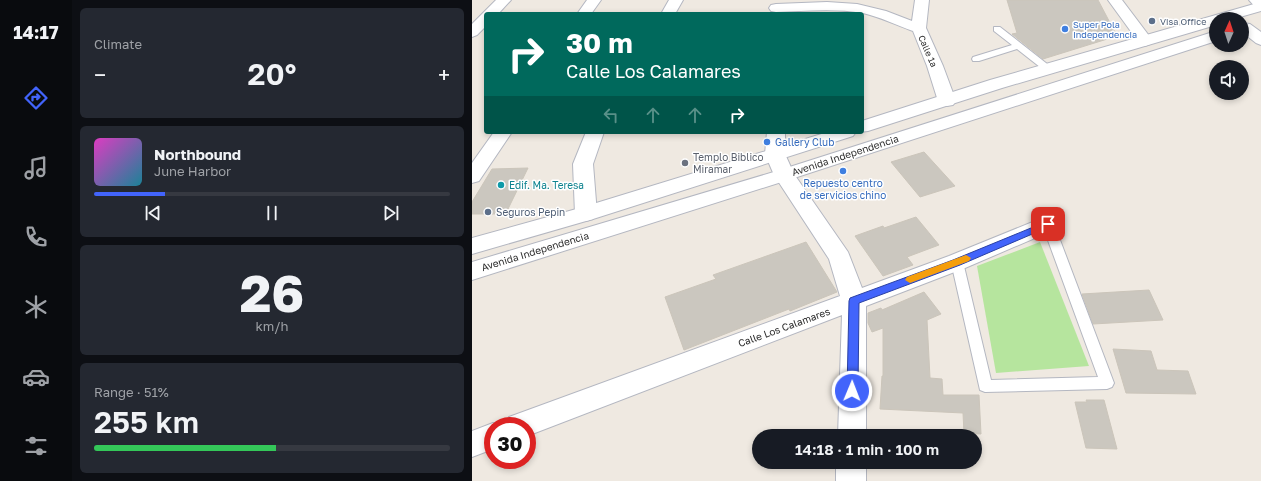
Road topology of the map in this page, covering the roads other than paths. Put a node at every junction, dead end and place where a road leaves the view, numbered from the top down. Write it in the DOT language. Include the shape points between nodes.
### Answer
graph roads {
  1 [pos="504,0"];
  2 [pos="594,0"];
  3 [pos="676,0"];
  4 [pos="922,0"];
  5 [pos="1115,0"];
  6 [pos="1256,0"];
  7 [pos="1261,6"];
  8 [pos="776,7"];
  9 [pos="492,12"];
  10 [pos="585,12"];
  11 [pos="669,12"];
  12 [pos="1241,12"];
  13 [pos="484,20"];
  14 [pos="1209,21"];
  15 [pos="1261,22"];
  16 [pos="1249,26"];
  17 [pos="918,28"];
  18 [pos="997,29"];
  19 [pos="472,32"];
  20 [pos="1249,32"];
  21 [pos="1209,38"];
  22 [pos="1261,40"];
  23 [pos="1145,41"];
  24 [pos="1018,46"];
  25 [pos="976,58"];
  26 [pos="1042,71"];
  27 [pos="1056,86"];
  28 [pos="947,101"];
  29 [pos="864,126"];
  30 [pos="502,134"];
  31 [pos="594,134"];
  32 [pos="776,134"];
  33 [pos="832,134"];
  34 [pos="816,136"];
  35 [pos="775,154"];
  36 [pos="784,175"];
  37 [pos="472,177"];
  38 [pos="586,214"];
  39 [pos="1048,224"];
  40 [pos="472,246"];
  41 [pos="957,262"];
  42 [pos="472,271"];
  43 [pos="854,301"];
  44 [pos="536,420"];
  45 [pos="852,429"];
  46 [pos="484,439"];
  47 [pos="472,444"];
  48 [pos="851,469"];
  49 [pos="851,481"];
  1 -- 9 [label="main road"];
  2 -- 10 [label="main road"];
  3 -- 11 [label="main road"];
  4 -- 17 [label="main road, Calle 1a"];
  5 -- 23 [label="main road"];
  6 -- 7 [label="main road"];
  7 -- 12 [label="main road, Avenida Independencia"];
  8 -- 17 [label="main road" via="858,8"];
  13 -- 19 [label="main road"];
  14 -- 23 [label="main road, Avenida Independencia"];
  15 -- 16 [label="main road"];
  17 -- 28 [label="main road, Calle 1a"];
  18 -- 24 [label="lane"];
  20 -- 22 [label="main road"];
  21 -- 27 [label="main road, Avenida Independencia"];
  23 -- 26 [label="main road, Avenida Independencia"];
  24 -- 25 [label="lane"];
  24 -- 26 [label="lane"];
  26 -- 27 [label="main road"];
  26 -- 28 [label="main road, Avenida Independencia"];
  27 -- 36 [label="main road, Avenida Independencia"];
  28 -- 29 [label="main road, Avenida Independencia"];
  30 -- 37 [label="main road"];
  31 -- 38 [label="main road" via="583,164"];
  32 -- 35 [label="main road"];
  33 -- 34 [label="main road, Avenida Independencia"];
  34 -- 35 [label="main road, Avenida Independencia"];
  35 -- 36 [label="main road"];
  35 -- 38 [label="main road, Avenida Independencia"];
  36 -- 42 [label="main road, Avenida Independencia"];
  36 -- 43 [label="main road" via="840,258"];
  38 -- 40 [label="main road, Avenida Independencia"];
  39 -- 41 [label="main road, Calle Los Calamares"];
  39 -- 41 [label="lane" via="1107,383 985,386"];
  41 -- 43 [label="main road, Calle Los Calamares"];
  43 -- 44 [label="main road, Calle Los Calamares"];
  43 -- 45 [label="main road"];
  46 -- 47 [label="main road"];
  48 -- 49 [label="main road"];
}
